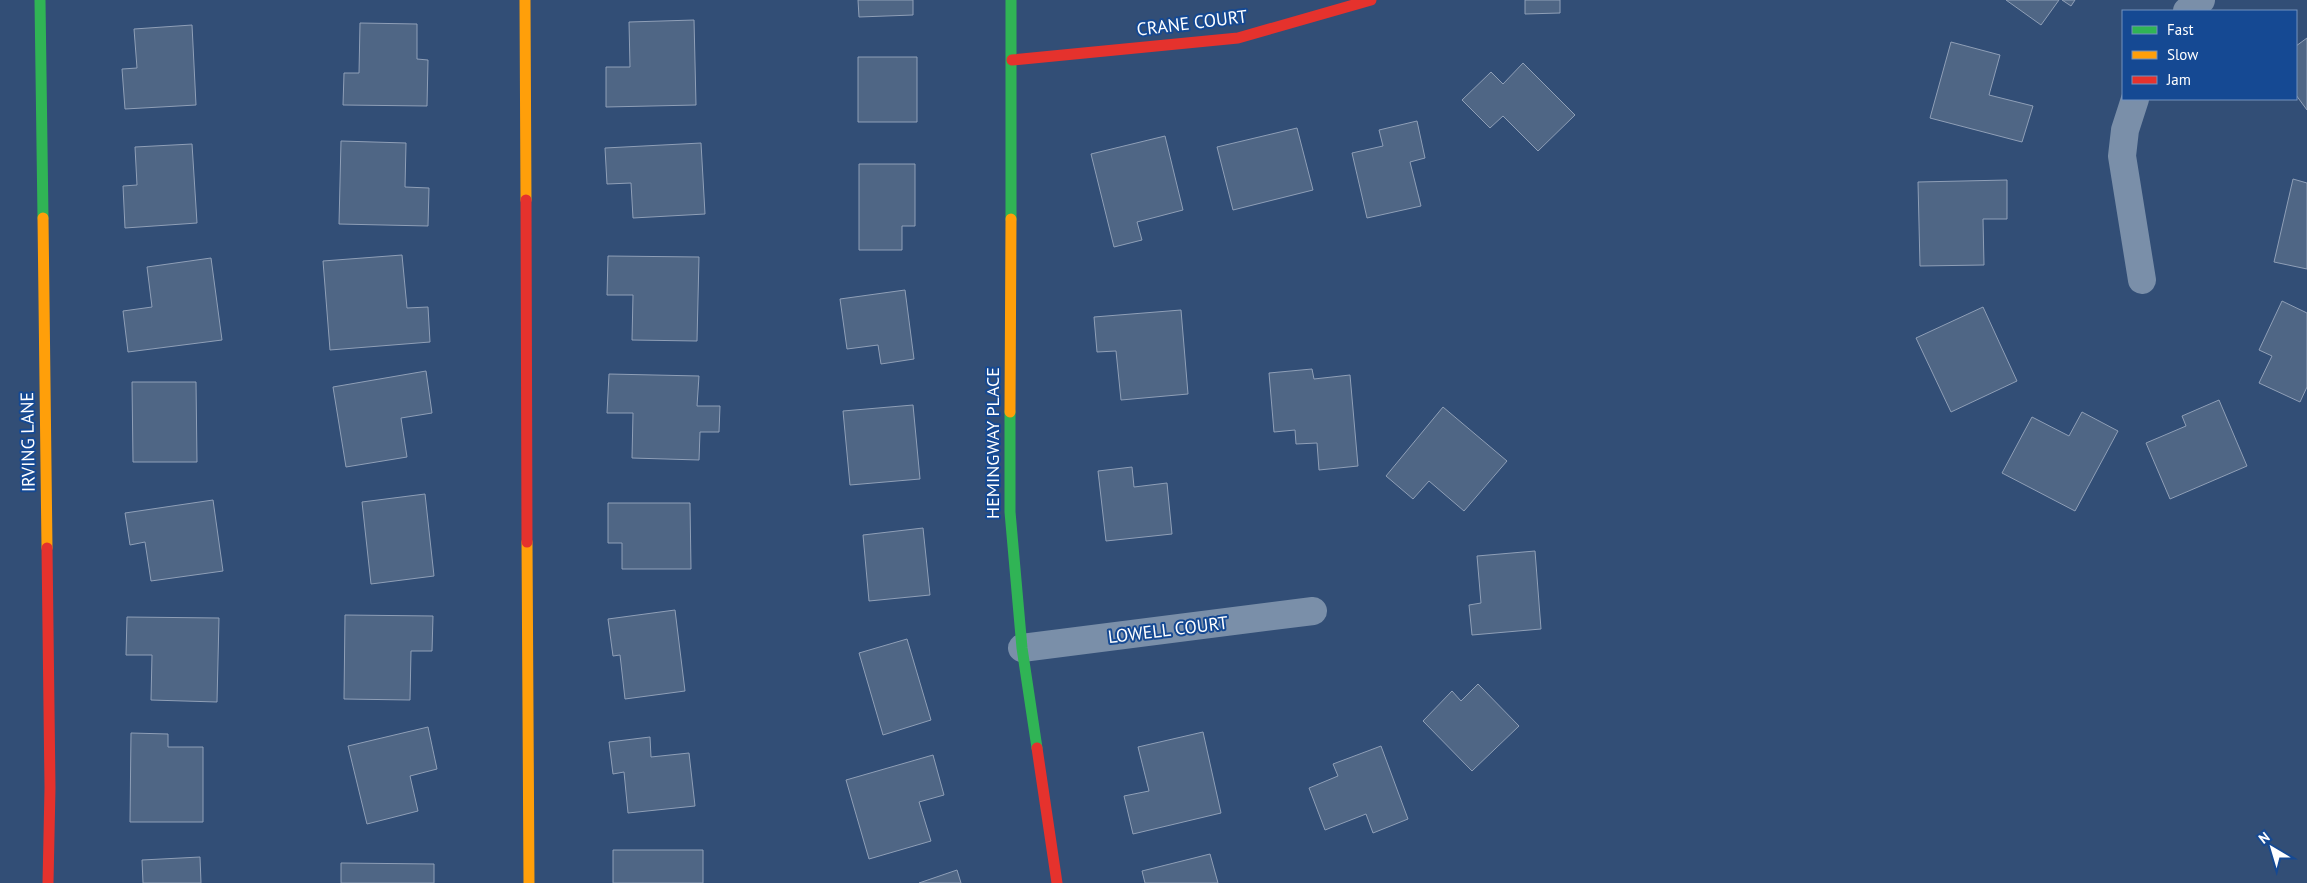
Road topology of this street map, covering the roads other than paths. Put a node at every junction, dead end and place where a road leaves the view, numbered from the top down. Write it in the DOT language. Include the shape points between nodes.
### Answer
graph roads {
  1 [pos="40,0"];
  2 [pos="524,0"];
  3 [pos="1011,0"];
  4 [pos="1371,0"];
  5 [pos="2201,0"];
  6 [pos="2189,10"];
  7 [pos="1012,60"];
  8 [pos="2134,100"];
  9 [pos="2142,280"];
  10 [pos="1313,610"];
  11 [pos="1022,648"];
  12 [pos="48,883"];
  13 [pos="529,883"];
  14 [pos="1057,883"];
  1 -- 12 [label="street, IRVING LANE" via="50,788"];
  2 -- 13 [label="street"];
  3 -- 7 [label="street, HEMINGWAY PLACE"];
  4 -- 7 [label="street, CRANE COURT" via="1238,38"];
  5 -- 6 [label="street"];
  7 -- 11 [label="street, HEMINGWAY PLACE" via="1010,512"];
  8 -- 9 [label="street" via="2122,156"];
  10 -- 11 [label="street, LOWELL COURT"];
  11 -- 14 [label="street, HEMINGWAY PLACE"];
}
